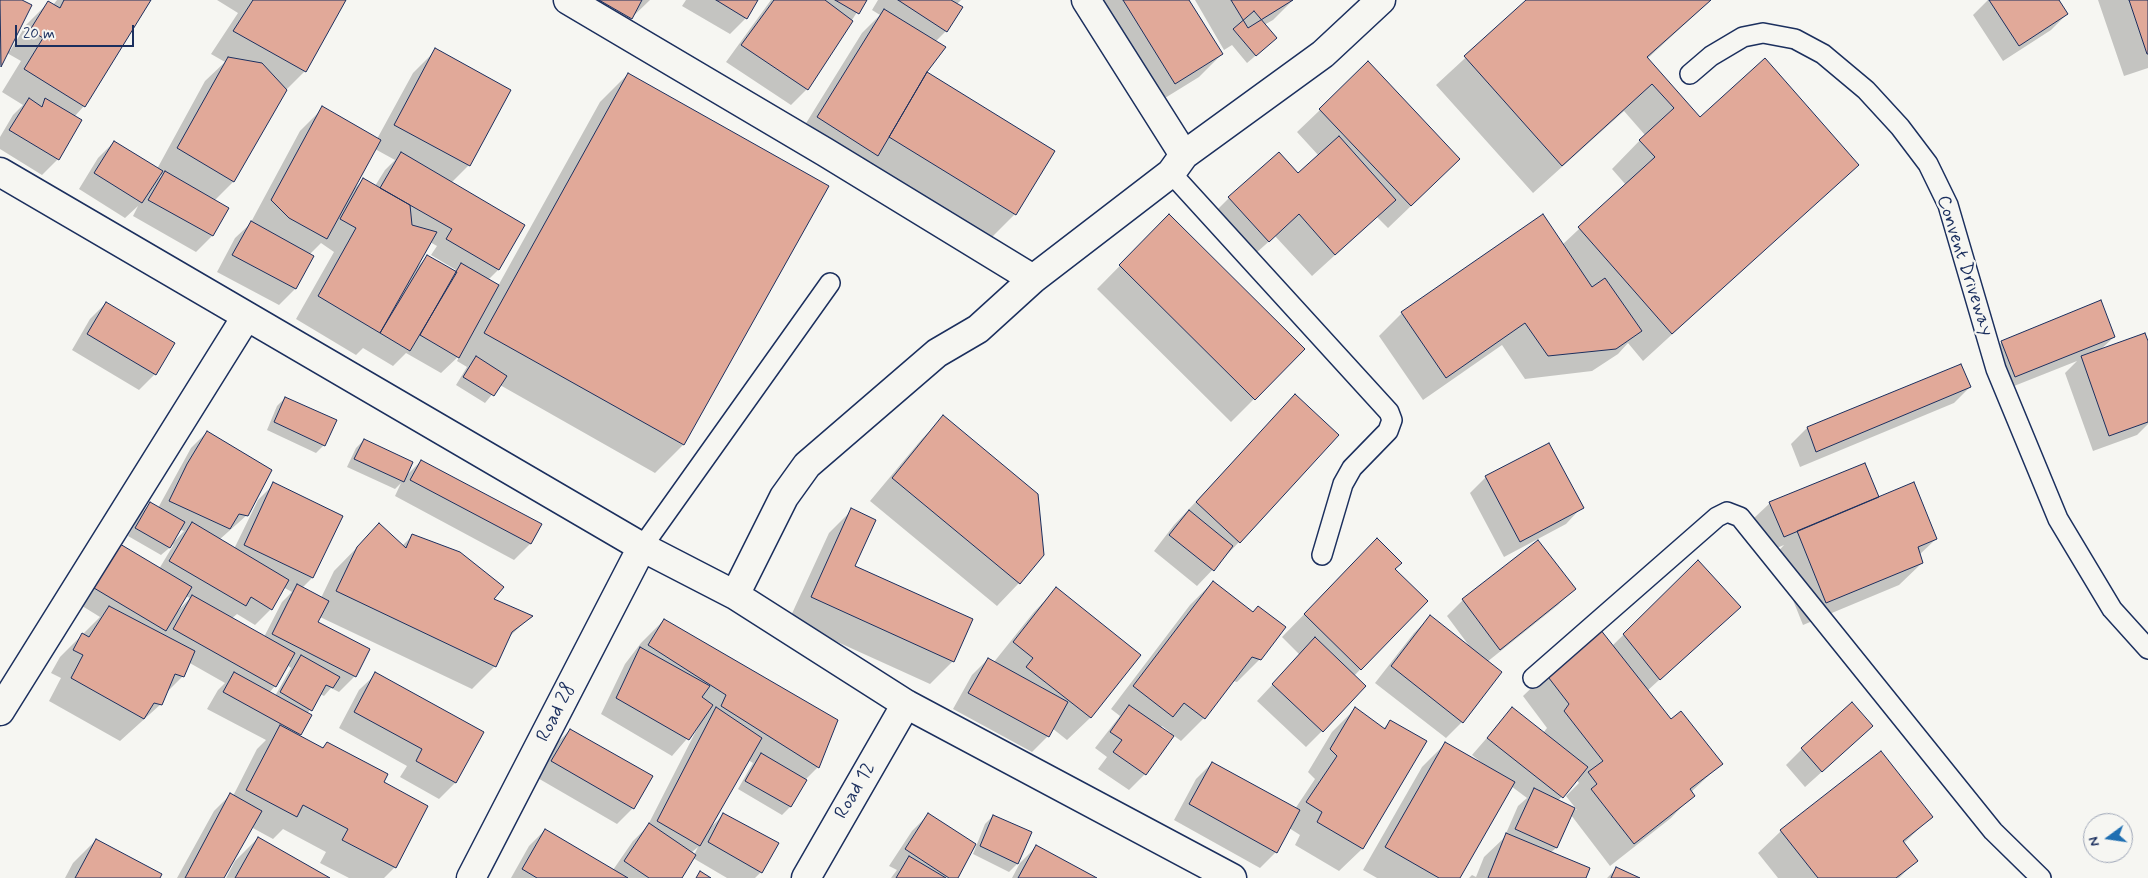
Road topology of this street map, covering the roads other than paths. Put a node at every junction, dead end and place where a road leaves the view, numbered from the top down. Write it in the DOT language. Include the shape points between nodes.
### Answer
graph roads {
  1 [pos="568,0"];
  2 [pos="1086,0"];
  3 [pos="1381,0"];
  4 [pos="1690,74"];
  5 [pos="1177,164"];
  6 [pos="0,172"];
  7 [pos="1032,279"];
  8 [pos="830,283"];
  9 [pos="246,317"];
  10 [pos="642,547"];
  11 [pos="1322,555"];
  12 [pos="735,595"];
  13 [pos="2148,649"];
  14 [pos="1533,678"];
  15 [pos="906,704"];
  16 [pos="0,711"];
  17 [pos="1222,876"];
  18 [pos="471,878"];
  19 [pos="806,878"];
  20 [pos="2041,878"];
  1 -- 7 [label="street"];
  2 -- 5 [label="street"];
  3 -- 5 [label="street" via="1323,54"];
  4 -- 13 [label="lane, Convent Driveway" via="1743,37 1763,33 1795,38 1824,54 1866,90 1928,164 1948,205 1996,369 2058,518 2112,609"];
  5 -- 7 [label="street"];
  5 -- 11 [label="lane" via="1389,412 1392,420 1388,431 1352,468 1343,484"];
  6 -- 9 [label="street"];
  7 -- 12 [label="street" via="978,329 937,353 807,465 784,497"];
  8 -- 10 [label="lane"];
  9 -- 10 [label="street"];
  9 -- 16 [label="street"];
  10 -- 12 [label="street"];
  10 -- 18 [label="street, Road 28"];
  12 -- 15 [label="street"];
  14 -- 20 [label="lane" via="1717,517 1727,512 1740,518 1993,832"];
  15 -- 17 [label="street"];
  15 -- 19 [label="street, Road 12"];
}
